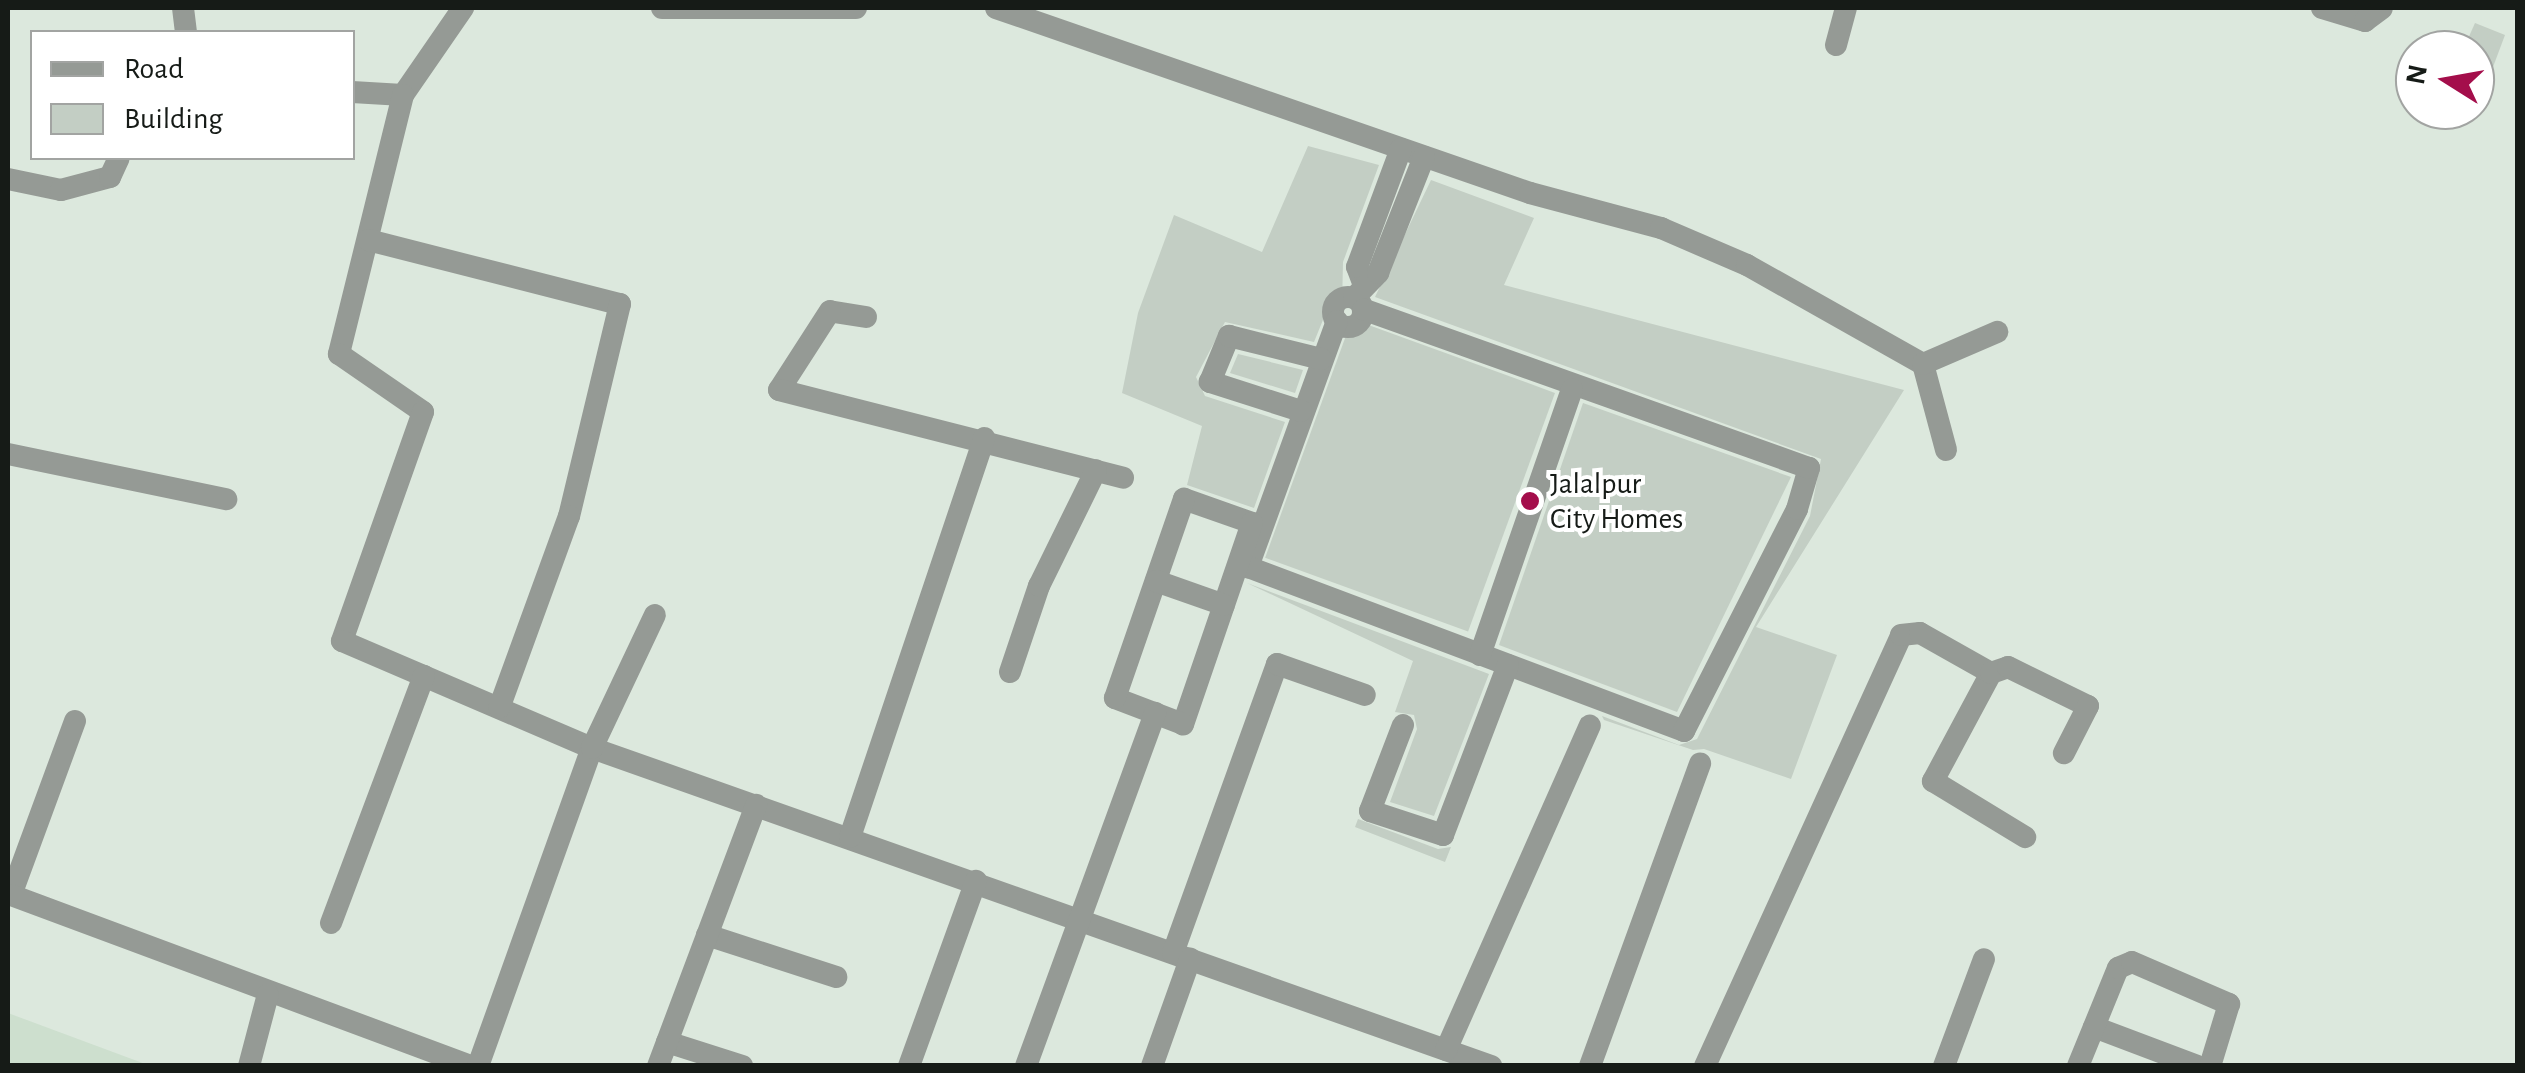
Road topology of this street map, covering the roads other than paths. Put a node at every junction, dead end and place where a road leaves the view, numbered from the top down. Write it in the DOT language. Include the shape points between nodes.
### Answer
graph roads {
  1 [pos="462,8"];
  2 [pos="662,8"];
  3 [pos="856,8"];
  4 [pos="996,8"];
  5 [pos="1846,8"];
  6 [pos="2322,8"];
  7 [pos="2382,8"];
  8 [pos="1836,44"];
  9 [pos="355,92"];
  10 [pos="404,96"];
  11 [pos="1413,153"];
  12 [pos="118,160"];
  13 [pos="8,179"];
  14 [pos="368,240"];
  15 [pos="1359,296"];
  16 [pos="866,317"];
  17 [pos="1998,332"];
  18 [pos="1321,358"];
  19 [pos="1923,364"];
  20 [pos="1572,389"];
  21 [pos="1302,411"];
  22 [pos="984,438"];
  23 [pos="1946,450"];
  24 [pos="8,454"];
  25 [pos="1096,470"];
  26 [pos="1123,478"];
  27 [pos="226,499"];
  28 [pos="1156,581"];
  29 [pos="1224,605"];
  30 [pos="655,614"];
  31 [pos="1480,655"];
  32 [pos="1508,665"];
  33 [pos="1010,672"];
  34 [pos="1991,673"];
  35 [pos="424,676"];
  36 [pos="1365,696"];
  37 [pos="498,708"];
  38 [pos="1155,714"];
  39 [pos="75,721"];
  40 [pos="1590,724"];
  41 [pos="1404,725"];
  42 [pos="592,748"];
  43 [pos="2064,753"];
  44 [pos="1700,762"];
  45 [pos="756,805"];
  46 [pos="2025,837"];
  47 [pos="850,838"];
  48 [pos="976,882"];
  49 [pos="1079,918"];
  50 [pos="331,923"];
  51 [pos="707,935"];
  52 [pos="1181,956"];
  53 [pos="1984,960"];
  54 [pos="836,977"];
  55 [pos="268,994"];
  56 [pos="2094,1027"];
  57 [pos="667,1042"];
  58 [pos="1446,1050"];
  59 [pos="1948,1064"];
  60 [pos="249,1066"];
  61 [pos="475,1066"];
  62 [pos="658,1066"];
  63 [pos="742,1066"];
  64 [pos="909,1066"];
  65 [pos="1026,1066"];
  66 [pos="1152,1066"];
  67 [pos="1492,1066"];
  68 [pos="1590,1066"];
  69 [pos="1704,1066"];
  70 [pos="2078,1066"];
  71 [pos="2197,1066"];
  72 [pos="2210,1066"];
  1 -- 10 [label="street"];
  2 -- 3 [label="street"];
  4 -- 11 [label="street"];
  5 -- 8 [label="street"];
  6 -- 7 [label="street" via="2365,21"];
  9 -- 10 [label="street"];
  10 -- 14 [label="street"];
  11 -- 15 [label="street" via="1357,267"];
  11 -- 19 [label="street" via="1661,228"];
  12 -- 13 [label="street" via="110,177 61,190"];
  14 -- 35 [label="street" via="340,354 423,412 342,640"];
  14 -- 37 [label="street" via="620,304 568,516"];
  15 -- 18 [label="street" via="1354,326 1337,321"];
  15 -- 20 [label="street"];
  16 -- 22 [label="street" via="830,311 779,390"];
  17 -- 19 [label="street"];
  18 -- 21 [label="street"];
  18 -- 21 [label="street" via="1229,336 1210,382"];
  19 -- 23 [label="street"];
  20 -- 31 [label="street"];
  20 -- 32 [label="street" via="1809,468 1797,509 1684,731"];
  21 -- 31 [label="street" via="1248,567"];
  22 -- 25 [label="street"];
  22 -- 47 [label="street"];
  24 -- 27 [label="street"];
  25 -- 26 [label="street"];
  25 -- 33 [label="street" via="1039,586"];
  28 -- 29 [label="street"];
  28 -- 29 [label="street" via="1184,499 1252,523"];
  28 -- 38 [label="street" via="1115,698"];
  29 -- 38 [label="street" via="1184,724"];
  30 -- 42 [label="street"];
  31 -- 32 [label="street"];
  32 -- 41 [label="street" via="1443,835 1370,811"];
  34 -- 43 [label="street" via="2008,667 2088,706"];
  34 -- 46 [label="street" via="1933,780"];
  34 -- 69 [label="street" via="1920,633 1901,635"];
  35 -- 37 [label="street"];
  35 -- 50 [label="street"];
  36 -- 52 [label="street" via="1277,664"];
  37 -- 42 [label="street"];
  38 -- 49 [label="street"];
  39 -- 55 [label="street" via="11,896"];
  40 -- 58 [label="street"];
  42 -- 45 [label="street"];
  42 -- 61 [label="street"];
  44 -- 68 [label="street"];
  45 -- 47 [label="street"];
  45 -- 51 [label="street"];
  47 -- 48 [label="street"];
  48 -- 49 [label="street"];
  48 -- 64 [label="street"];
  49 -- 52 [label="street"];
  49 -- 65 [label="street"];
  51 -- 54 [label="street"];
  51 -- 57 [label="street"];
  52 -- 58 [label="street"];
  52 -- 66 [label="street"];
  53 -- 59 [label="street"];
  55 -- 60 [label="street"];
  55 -- 61 [label="street"];
  56 -- 70 [label="street"];
  56 -- 71 [label="street"];
  56 -- 72 [label="street" via="2118,968 2132,962 2229,1004"];
  57 -- 62 [label="street"];
  57 -- 63 [label="street"];
  58 -- 67 [label="street"];
}
